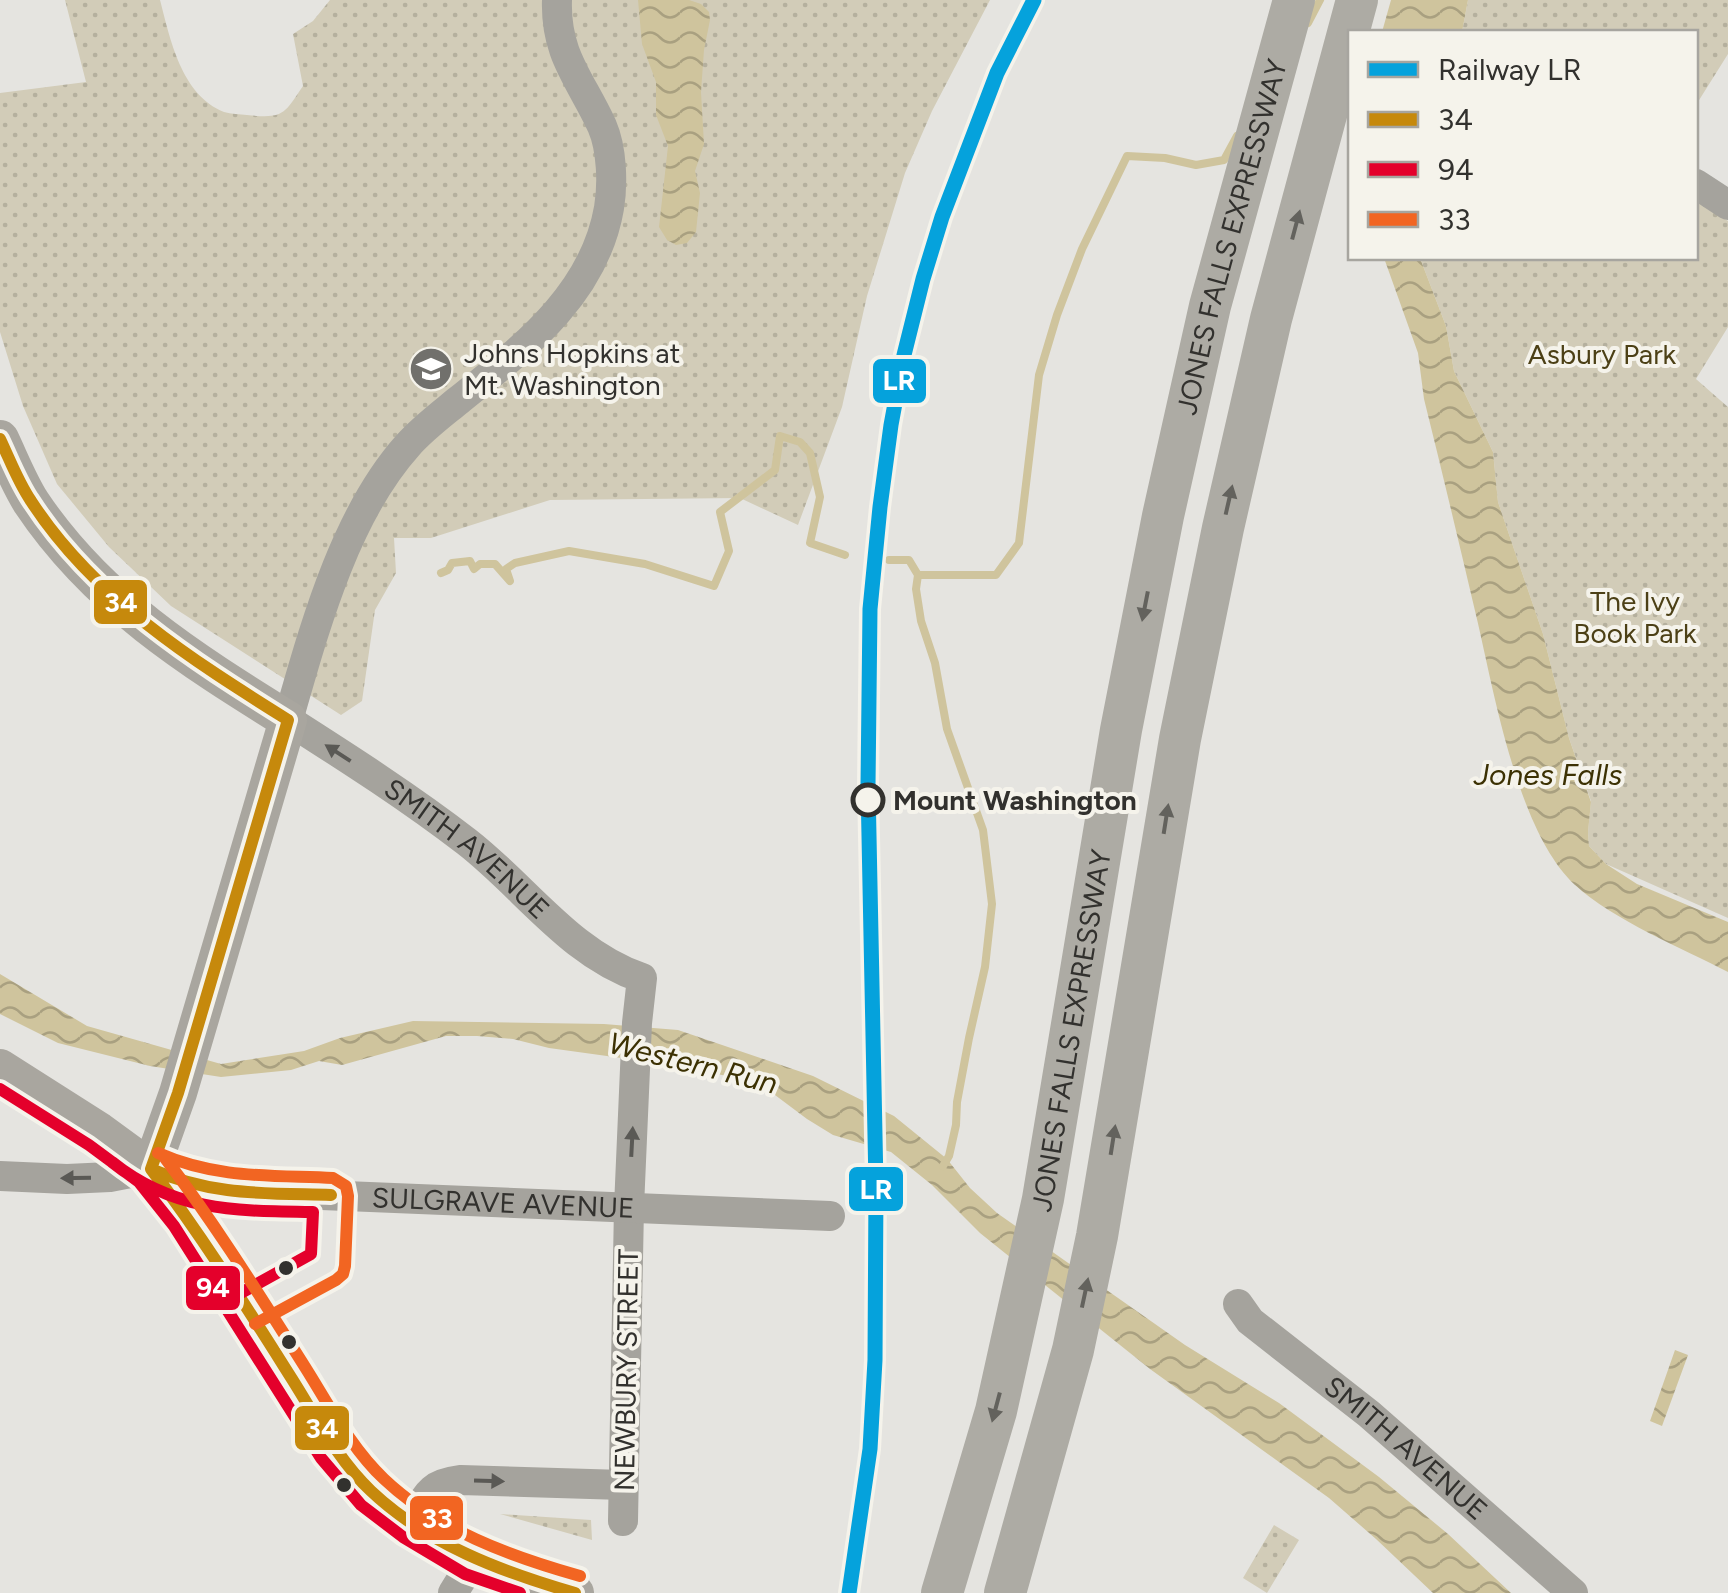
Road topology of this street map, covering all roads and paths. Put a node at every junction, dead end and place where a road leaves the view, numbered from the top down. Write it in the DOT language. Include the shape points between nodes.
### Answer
graph roads {
  1 [pos="557,0"];
  2 [pos="1294,0"];
  3 [pos="1357,0"];
  4 [pos="1349,30"];
  5 [pos="1348,33"];
  6 [pos="1698,185"];
  7 [pos="1728,205"];
  8 [pos="0,440"];
  9 [pos="288,720"];
  10 [pos="642,978"];
  11 [pos="0,1068"];
  12 [pos="151,1169"];
  13 [pos="0,1176"];
  14 [pos="629,1208"];
  15 [pos="830,1216"];
  16 [pos="1238,1304"];
  17 [pos="623,1485"];
  18 [pos="623,1521"];
  19 [pos="412,1522"];
  20 [pos="474,1558"];
  21 [pos="453,1593"];
  22 [pos="574,1593"];
  23 [pos="942,1593"];
  24 [pos="1006,1593"];
  25 [pos="1573,1593"];
  1 -- 9 [label="street" via="559,38 607,148 610,204 602,241 587,274 526,346 408,444 376,486 334,575"];
  2 -- 23 [label="highway, JONES FALLS EXPRESSWAY, one-way" via="1210,306 1163,516 1043,1199 996,1410"];
  4 -- 3 [label="highway, JONES FALLS EXPRESSWAY, one-way"];
  24 -- 5 [label="highway, JONES FALLS EXPRESSWAY, one-way" via="1098,1236 1180,739 1223,528"];
  6 -- 7 [label="street"];
  8 -- 9 [label="main road, SMITH AVENUE" via="30,500 116,600"];
  10 -- 9 [label="street, SMITH AVENUE, one-way" via="600,960 470,844"];
  9 -- 12 [label="main road"];
  14 -- 10 [label="street, NEWBURY STREET, one-way"];
  11 -- 12 [label="main road"];
  12 -- 13 [label="street, SULGRAVE AVENUE, one-way" via="96,1178"];
  12 -- 14 [label="street, SULGRAVE AVENUE" via="222,1191"];
  12 -- 19 [label="main road" via="188,1216 335,1448 373,1492"];
  14 -- 15 [label="street, SULGRAVE AVENUE"];
  14 -- 17 [label="street, NEWBURY STREET"];
  16 -- 25 [label="street, SMITH AVENUE" via="1250,1321 1369,1414"];
  17 -- 18 [label="street, NEWBURY STREET"];
  19 -- 17 [label="street, one-way" via="442,1482"];
  19 -- 20 [label="main road"];
  20 -- 21 [label="street"];
  20 -- 22 [label="main road"];
}
